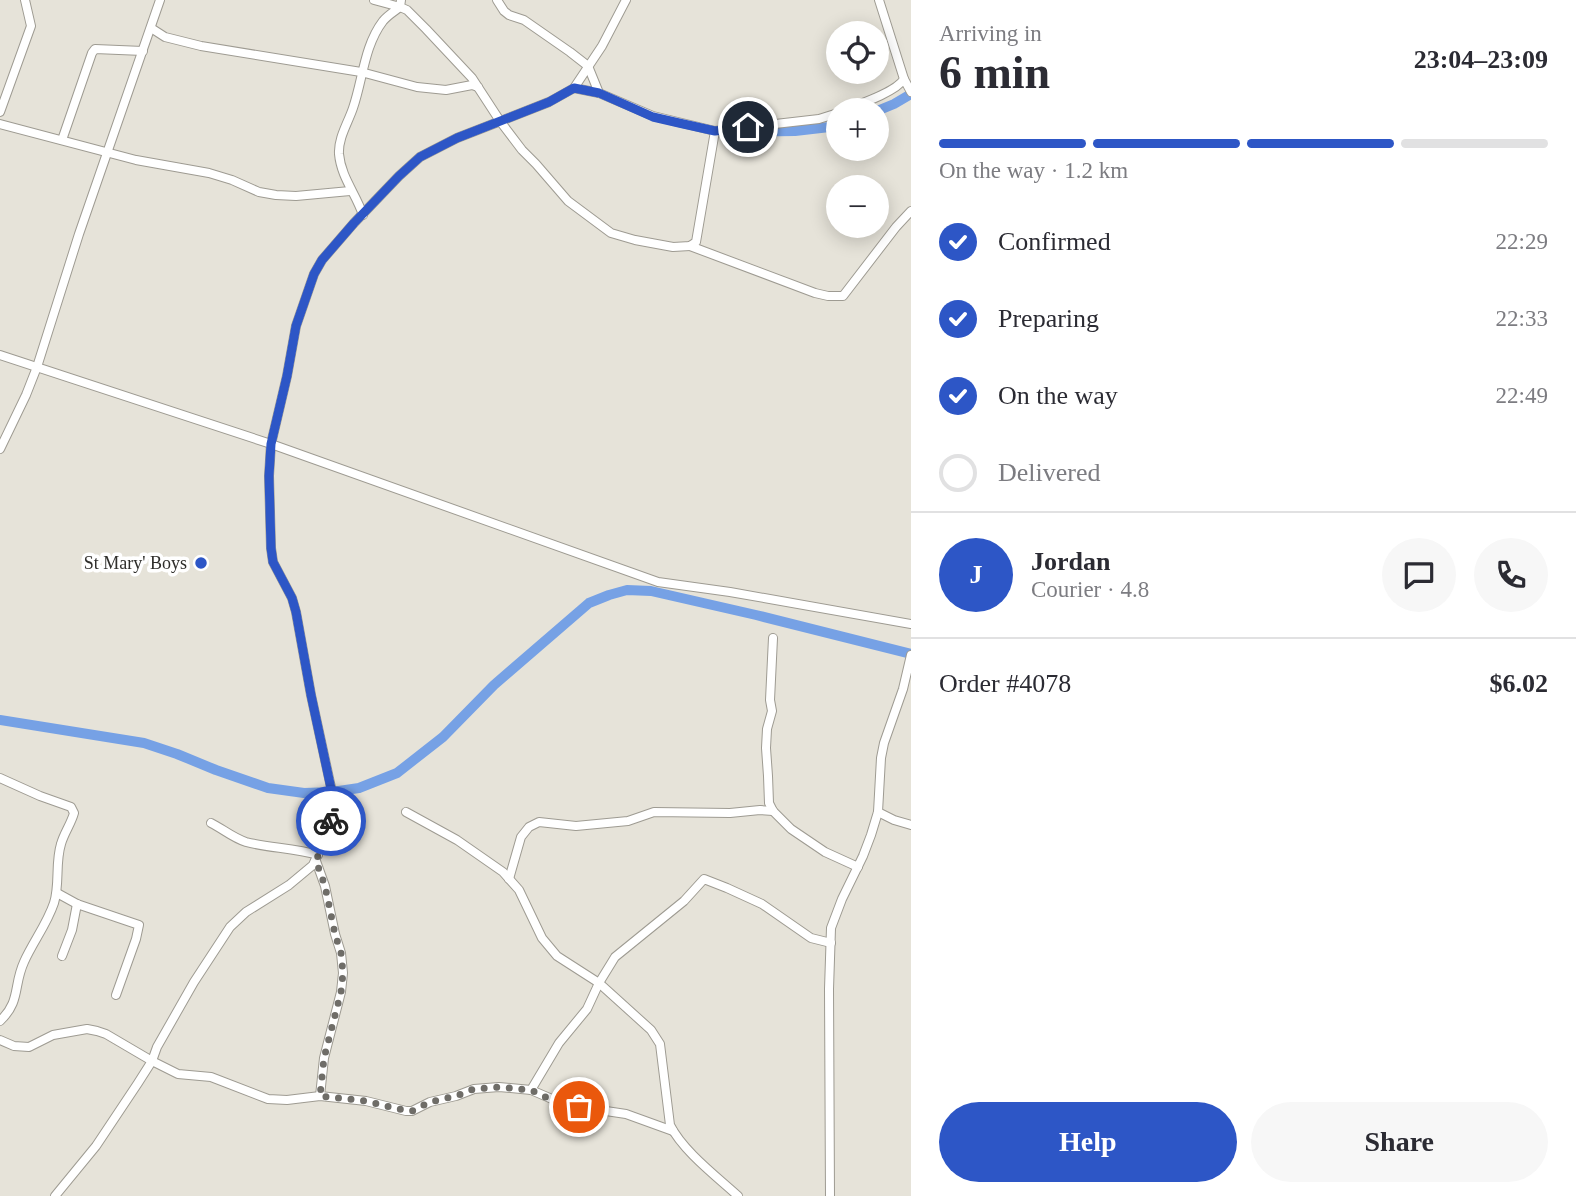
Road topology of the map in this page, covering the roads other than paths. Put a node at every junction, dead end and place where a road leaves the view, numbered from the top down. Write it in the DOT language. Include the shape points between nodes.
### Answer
graph roads {
  1 [pos="25,0"];
  2 [pos="160,0"];
  3 [pos="374,0"];
  4 [pos="497,0"];
  5 [pos="626,0"];
  6 [pos="879,0"];
  7 [pos="401,3"];
  8 [pos="151,28"];
  9 [pos="143,51"];
  10 [pos="588,66"];
  11 [pos="361,72"];
  12 [pos="904,79"];
  13 [pos="478,87"];
  14 [pos="574,88"];
  15 [pos="911,92"];
  16 [pos="599,93"];
  17 [pos="871,98"];
  18 [pos="0,112"];
  19 [pos="826,117"];
  20 [pos="500,121"];
  21 [pos="0,124"];
  22 [pos="715,131"];
  23 [pos="62,140"];
  24 [pos="108,153"];
  25 [pos="351,191"];
  26 [pos="911,211"];
  27 [pos="363,215"];
  28 [pos="690,246"];
  29 [pos="0,355"];
  30 [pos="37,367"];
  31 [pos="271,444"];
  32 [pos="0,449"];
  33 [pos="911,624"];
  34 [pos="773,638"];
  35 [pos="911,655"];
  36 [pos="0,778"];
  37 [pos="773,811"];
  38 [pos="406,812"];
  39 [pos="878,812"];
  40 [pos="211,823"];
  41 [pos="911,825"];
  42 [pos="317,858"];
  43 [pos="858,867"];
  44 [pos="509,879"];
  45 [pos="57,893"];
  46 [pos="77,904"];
  47 [pos="831,943"];
  48 [pos="62,956"];
  49 [pos="599,983"];
  50 [pos="116,995"];
  51 [pos="0,1021"];
  52 [pos="0,1040"];
  53 [pos="152,1061"];
  54 [pos="531,1090"];
  55 [pos="320,1096"];
  56 [pos="673,1131"];
  57 [pos="55,1196"];
  58 [pos="738,1196"];
  59 [pos="830,1196"];
  1 -- 18 [label="street" via="30,31"];
  2 -- 8 [label="street"];
  3 -- 7 [label="street"];
  4 -- 10 [label="street" via="509,16 524,20"];
  5 -- 10 [label="street"];
  6 -- 12 [label="street"];
  7 -- 11 [label="street" via="384,20"];
  7 -- 13 [label="street"];
  8 -- 9 [label="street"];
  8 -- 11 [label="street" via="164,37 201,46"];
  9 -- 23 [label="street" via="95,49"];
  9 -- 24 [label="street"];
  10 -- 14 [label="street"];
  10 -- 16 [label="street"];
  11 -- 13 [label="street" via="431,90"];
  11 -- 25 [label="street" via="339,146"];
  12 -- 15 [label="street"];
  12 -- 17 [label="street" via="899,86"];
  13 -- 20 [label="street"];
  14 -- 16 [label="street"];
  14 -- 20 [label="street"];
  16 -- 22 [label="street" via="653,117"];
  19 -- 22 [label="street"];
  20 -- 27 [label="street" via="420,157"];
  20 -- 28 [label="street" via="568,201 611,233 660,245"];
  21 -- 23 [label="street"];
  22 -- 28 [label="street" via="696,242"];
  23 -- 24 [label="street"];
  24 -- 25 [label="street" via="202,171 276,195"];
  24 -- 30 [label="street"];
  25 -- 27 [label="street"];
  26 -- 28 [label="street" via="843,296 815,293"];
  27 -- 31 [label="street" via="314,274 296,326"];
  29 -- 30 [label="street"];
  30 -- 31 [label="street"];
  30 -- 32 [label="street"];
  31 -- 33 [label="street" via="658,582"];
  31 -- 42 [label="street" via="268,499 273,562 296,612 332,793 330,827"];
  34 -- 37 [label="street" via="772,711 766,748"];
  35 -- 39 [label="street" via="884,743"];
  36 -- 45 [label="street" via="73,809 61,844"];
  37 -- 43 [label="street" via="825,852"];
  37 -- 44 [label="street" via="654,812 628,821 576,826 539,822 521,837"];
  38 -- 44 [label="street" via="476,852"];
  39 -- 41 [label="street"];
  39 -- 43 [label="street"];
  40 -- 42 [label="street" via="234,838 306,851"];
  42 -- 53 [label="street" via="303,875 230,927"];
  42 -- 55 [label="street" via="343,973"];
  43 -- 47 [label="street" via="835,916"];
  44 -- 49 [label="street" via="557,956"];
  45 -- 46 [label="street"];
  45 -- 51 [label="street" via="24,963 10,1012"];
  46 -- 48 [label="street"];
  46 -- 50 [label="street" via="139,925"];
  47 -- 49 [label="street" via="811,938 762,904 704,879 615,957"];
  47 -- 59 [label="street"];
  49 -- 54 [label="street" via="587,1009 559,1043"];
  49 -- 56 [label="street" via="651,1030 660,1044"];
  52 -- 53 [label="street" via="29,1047 53,1035 87,1029 106,1034"];
  53 -- 55 [label="street" via="178,1073 211,1077 268,1098"];
  53 -- 57 [label="street" via="96,1146"];
  54 -- 55 [label="street" via="474,1089 412,1111"];
  54 -- 56 [label="street" via="566,1105 626,1115"];
  56 -- 58 [label="street"];
}
